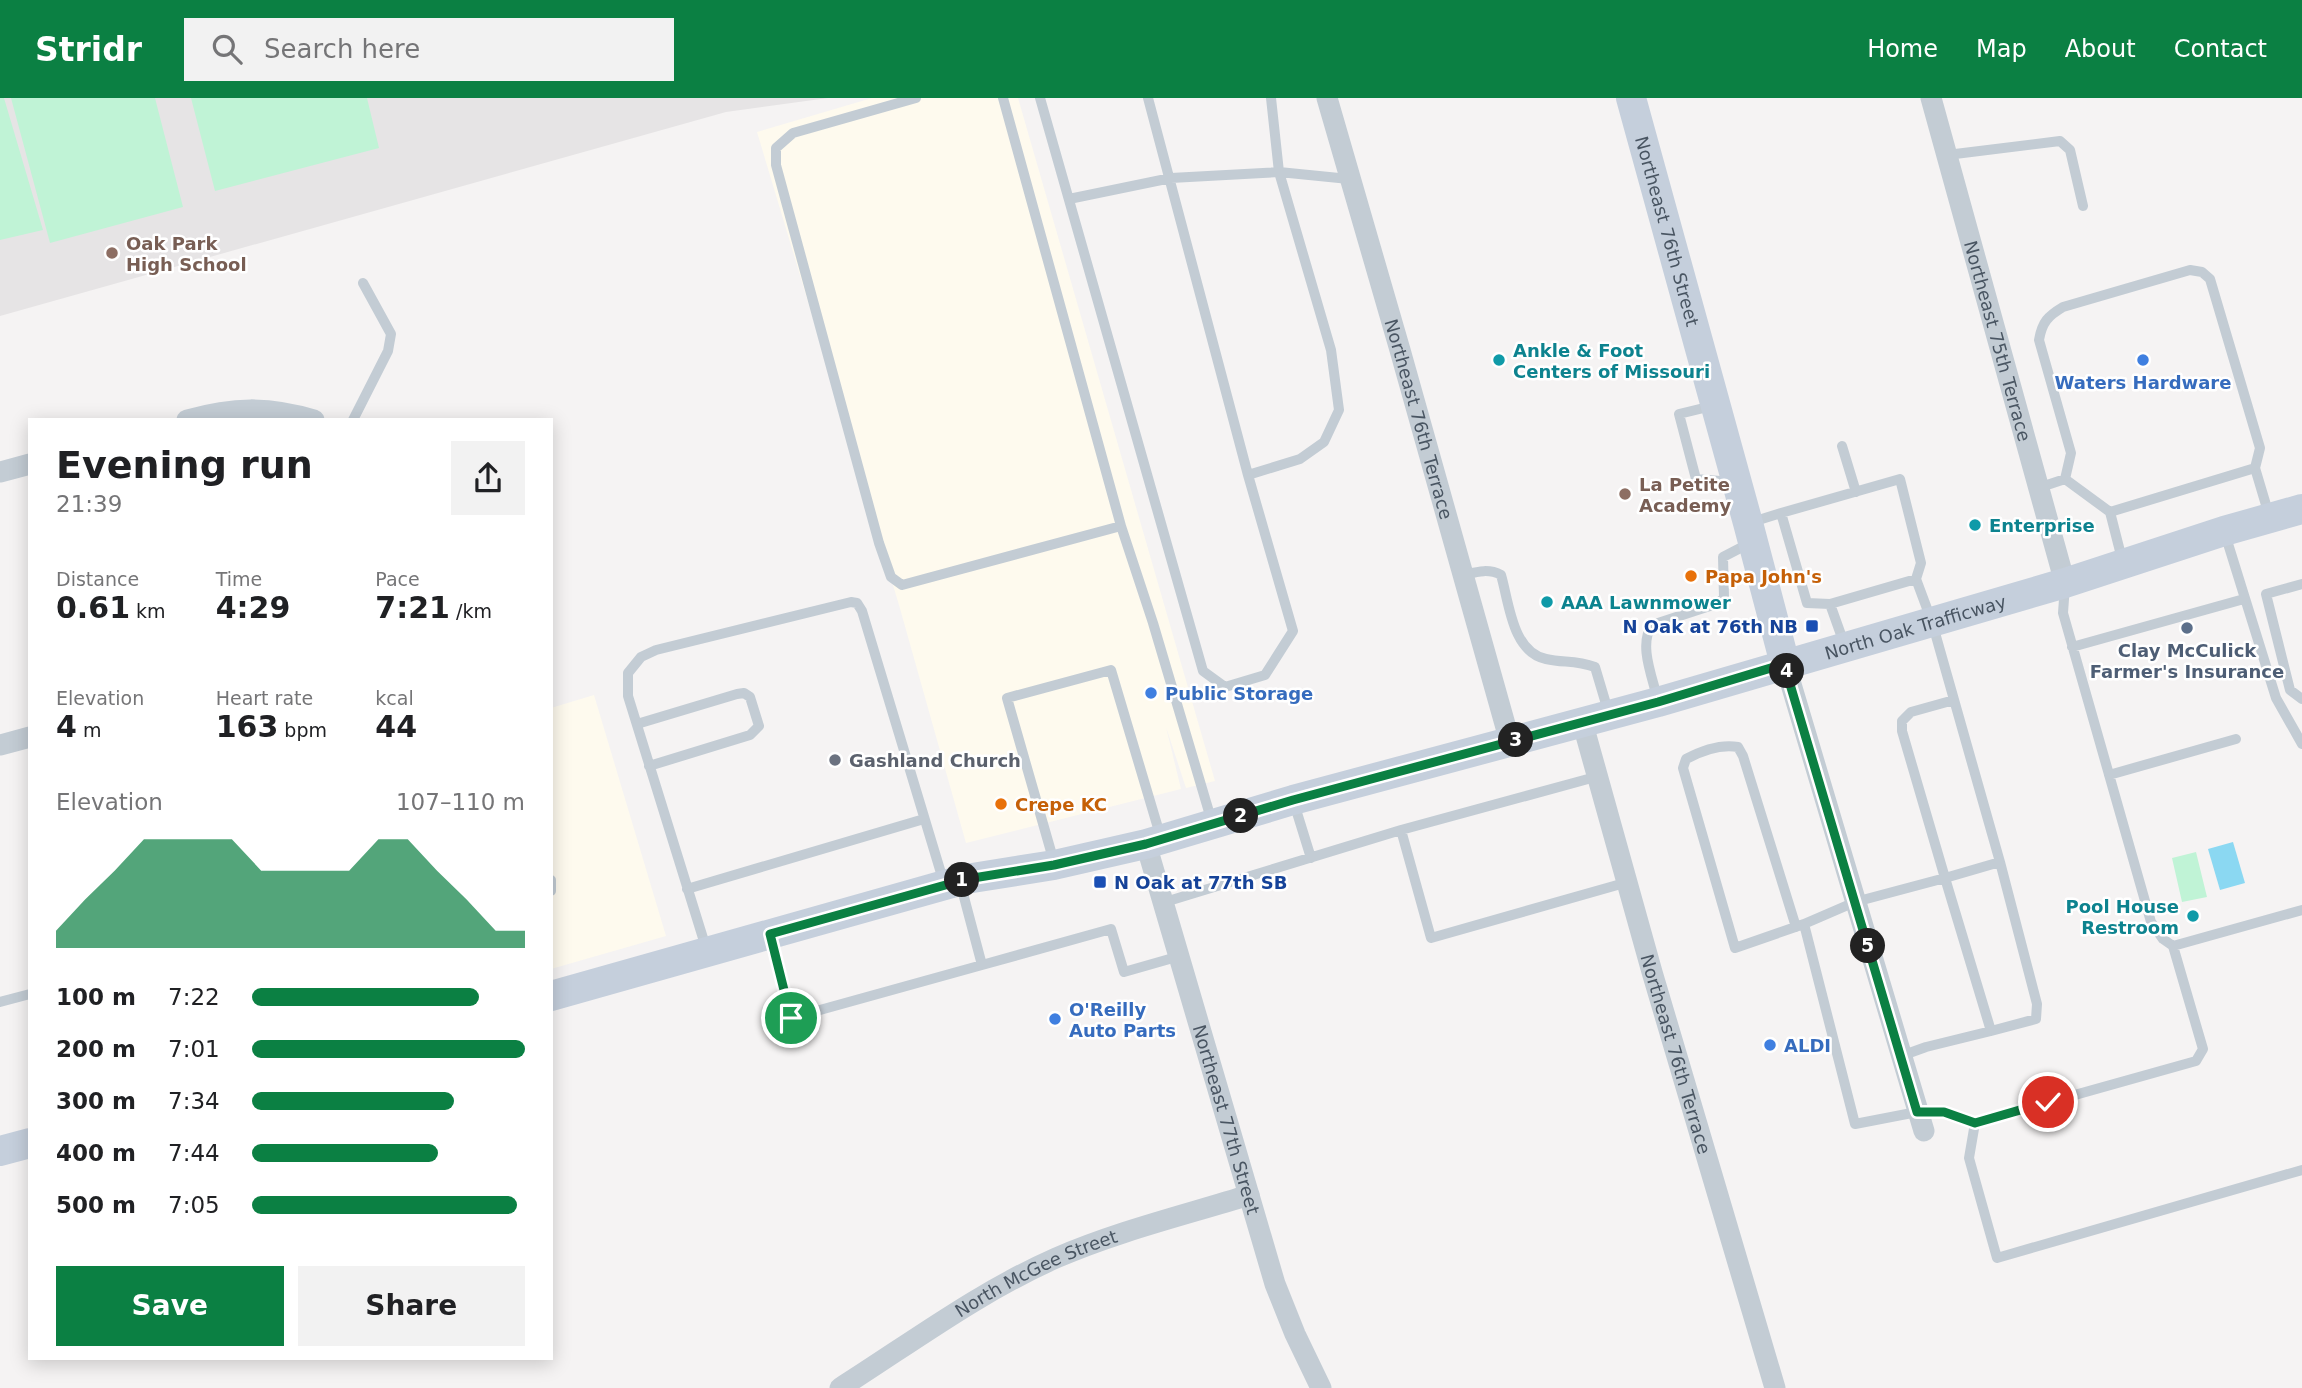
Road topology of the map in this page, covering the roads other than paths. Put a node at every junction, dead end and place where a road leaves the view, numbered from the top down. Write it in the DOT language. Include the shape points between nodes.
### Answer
graph roads {
  1 [pos="916,98"];
  2 [pos="1003,98"];
  3 [pos="1040,98"];
  4 [pos="1148,98"];
  5 [pos="1271,98"];
  6 [pos="1327,98"];
  7 [pos="1631,98"];
  8 [pos="1931,98"];
  9 [pos="1947,155"];
  10 [pos="1279,172"];
  11 [pos="1171,178"];
  12 [pos="1349,179"];
  13 [pos="1069,199"];
  14 [pos="2083,206"];
  15 [pos="363,283"];
  16 [pos="196,418"];
  17 [pos="305,418"];
  18 [pos="354,418"];
  19 [pos="1842,446"];
  20 [pos="28,465"];
  21 [pos="2255,468"];
  22 [pos="0,472"];
  23 [pos="1248,475"];
  24 [pos="2065,479"];
  25 [pos="2038,488"];
  26 [pos="1856,492"];
  27 [pos="2302,509"];
  28 [pos="2110,512"];
  29 [pos="1782,513"];
  30 [pos="2270,518"];
  31 [pos="1121,526"];
  32 [pos="2224,531"];
  33 [pos="1750,532"];
  34 [pos="2124,566"];
  35 [pos="1463,575"];
  36 [pos="1916,579"];
  37 [pos="2065,583"];
  38 [pos="2302,584"];
  39 [pos="2244,598"];
  40 [pos="1830,604"];
  41 [pos="1931,622"];
  42 [pos="1845,646"];
  43 [pos="2072,647"];
  44 [pos="1784,664"];
  45 [pos="2302,699"];
  46 [pos="1954,700"];
  47 [pos="1658,702"];
  48 [pos="1595,717"];
  49 [pos="637,724"];
  50 [pos="28,738"];
  51 [pos="2236,738"];
  52 [pos="1510,742"];
  53 [pos="2302,744"];
  54 [pos="0,745"];
  55 [pos="649,766"];
  56 [pos="2109,775"];
  57 [pos="1599,776"];
  58 [pos="1293,800"];
  59 [pos="924,818"];
  60 [pos="1213,825"];
  61 [pos="1401,831"];
  62 [pos="1154,842"];
  63 [pos="1311,858"];
  64 [pos="2000,862"];
  65 [pos="1054,865"];
  66 [pos="1945,878"];
  67 [pos="1628,882"];
  68 [pos="952,883"];
  69 [pos="687,889"];
  70 [pos="1165,902"];
  71 [pos="1855,902"];
  72 [pos="2302,910"];
  73 [pos="1800,926"];
  74 [pos="770,934"];
  75 [pos="2173,946"];
  76 [pos="708,952"];
  77 [pos="1180,956"];
  78 [pos="982,965"];
  79 [pos="28,995"];
  80 [pos="553,995"];
  81 [pos="0,1002"];
  82 [pos="1991,1031"];
  83 [pos="1901,1056"];
  84 [pos="1920,1121"];
  85 [pos="1975,1123"];
  86 [pos="28,1144"];
  87 [pos="0,1152"];
  88 [pos="2302,1170"];
  89 [pos="1249,1195"];
  90 [pos="841,1388"];
  91 [pos="1321,1388"];
  92 [pos="1775,1388"];
  1 -- 31 [label="lane" via="793,133 776,148 776,165 891,577 902,585"];
  2 -- 31 [label="lane"];
  3 -- 13 [label="lane"];
  4 -- 11 [label="lane"];
  5 -- 10 [label="lane"];
  6 -- 12 [label="street, Northeast 76th Terrace"];
  7 -- 33 [label="main road, Northeast 76th Street"];
  8 -- 9 [label="street, Northeast 75th Terrace"];
  9 -- 14 [label="lane" via="2060,141 2070,150"];
  9 -- 25 [label="street, Northeast 75th Terrace"];
  10 -- 11 [label="lane"];
  10 -- 12 [label="lane"];
  10 -- 23 [label="lane" via="1331,351 1339,411 1324,442 1300,459"];
  11 -- 13 [label="lane"];
  11 -- 23 [label="lane"];
  12 -- 35 [label="street, Northeast 76th Terrace"];
  13 -- 23 [label="lane" via="1203,671 1226,687 1265,676 1293,631"];
  15 -- 18 [label="lane" via="391,334 388,351"];
  16 -- 17 [label="street" via="267,409"];
  19 -- 26 [label="lane"];
  20 -- 22 [label="street"];
  21 -- 24 [label="lane" via="2260,448 2210,279 2190,270 2063,307 2042,325 2039,340 2071,453"];
  21 -- 28 [label="lane"];
  21 -- 30 [label="lane"];
  24 -- 25 [label="lane"];
  24 -- 28 [label="lane"];
  25 -- 37 [label="street, Northeast 75th Terrace"];
  26 -- 29 [label="lane"];
  26 -- 36 [label="lane" via="1900,479 1921,563"];
  27 -- 30 [label="main road, North Oak Trafficway"];
  28 -- 34 [label="lane"];
  29 -- 33 [label="lane"];
  29 -- 40 [label="lane" via="1807,603"];
  30 -- 32 [label="main road, North Oak Trafficway"];
  31 -- 60 [label="lane"];
  32 -- 34 [label="main road, North Oak Trafficway"];
  32 -- 39 [label="lane"];
  33 -- 44 [label="main road, Northeast 76th Street"];
  33 -- 47 [label="lane" via="1723,557 1724,597 1719,603 1652,625 1647,632 1645,642"];
  34 -- 37 [label="main road, North Oak Trafficway"];
  35 -- 48 [label="lane" via="1494,571 1501,575 1519,639 1532,654 1595,667"];
  35 -- 52 [label="street, Northeast 76th Terrace"];
  36 -- 40 [label="lane"];
  36 -- 41 [label="lane"];
  37 -- 41 [label="main road, North Oak Trafficway"];
  37 -- 43 [label="lane" via="2063,613"];
  38 -- 45 [label="lane" via="2266,594 2290,690"];
  39 -- 43 [label="lane"];
  39 -- 53 [label="lane" via="2276,698"];
  40 -- 42 [label="lane"];
  41 -- 42 [label="main road, North Oak Trafficway"];
  41 -- 46 [label="lane"];
  42 -- 44 [label="main road, North Oak Trafficway"];
  43 -- 56 [label="lane"];
  44 -- 47 [label="main road, North Oak Trafficway"];
  44 -- 71 [label="street, Northeast 76th Street"];
  46 -- 64 [label="lane"];
  46 -- 66 [label="lane" via="1910,712 1902,721"];
  47 -- 48 [label="main road, North Oak Trafficway"];
  48 -- 52 [label="main road, North Oak Trafficway"];
  48 -- 57 [label="street, Northeast 76th Terrace"];
  49 -- 55 [label="lane"];
  49 -- 55 [label="lane" via="744,693 750,697 759,726 750,735"];
  49 -- 59 [label="lane" via="628,696 628,673 641,657 669,646 857,603"];
  50 -- 54 [label="street"];
  51 -- 56 [label="lane"];
  52 -- 58 [label="main road, North Oak Trafficway"];
  55 -- 69 [label="lane"];
  56 -- 75 [label="lane" via="2151,922"];
  57 -- 61 [label="lane"];
  57 -- 67 [label="street, Northeast 76th Terrace"];
  58 -- 60 [label="main road, North Oak Trafficway"];
  58 -- 63 [label="lane"];
  59 -- 68 [label="lane"];
  59 -- 69 [label="lane"];
  60 -- 62 [label="main road, North Oak Trafficway"];
  61 -- 63 [label="lane"];
  61 -- 67 [label="lane" via="1431,938"];
  62 -- 65 [label="main road, North Oak Trafficway"];
  62 -- 65 [label="lane" via="1111,670 1007,698"];
  62 -- 70 [label="street, Northeast 77th Street"];
  63 -- 70 [label="lane"];
  64 -- 66 [label="lane"];
  64 -- 82 [label="lane" via="2037,1004 2036,1019"];
  65 -- 68 [label="main road, North Oak Trafficway"];
  66 -- 71 [label="lane"];
  66 -- 82 [label="lane"];
  67 -- 92 [label="street, Northeast 76th Terrace"];
  68 -- 74 [label="main road, North Oak Trafficway"];
  68 -- 78 [label="lane"];
  69 -- 76 [label="lane"];
  70 -- 77 [label="street, Northeast 77th Street"];
  71 -- 73 [label="lane"];
  71 -- 83 [label="street, Northeast 76th Street"];
  72 -- 75 [label="lane"];
  73 -- 73 [label="lane" via="1735,948 1682,768 1686,759 1729,745 1738,747"];
  73 -- 84 [label="lane" via="1855,1124"];
  74 -- 76 [label="main road, North Oak Trafficway"];
  74 -- 78 [label="lane" via="791,1018"];
  75 -- 85 [label="lane" via="2203,1049 2196,1061"];
  76 -- 80 [label="main road, North Oak Trafficway"];
  77 -- 78 [label="lane" via="1124,972 1111,929"];
  77 -- 89 [label="street, Northeast 77th Street"];
  79 -- 81 [label="lane"];
  82 -- 83 [label="lane"];
  83 -- 84 [label="street, Northeast 76th Street"];
  84 -- 85 [label="lane" via="1944,1112"];
  85 -- 88 [label="lane" via="1969,1158 1997,1258"];
  86 -- 87 [label="main road"];
  89 -- 90 [label="street, North McGee Street" via="1057,1258 972,1303"];
  89 -- 91 [label="street, Northeast 77th Street" via="1275,1284"];
}
